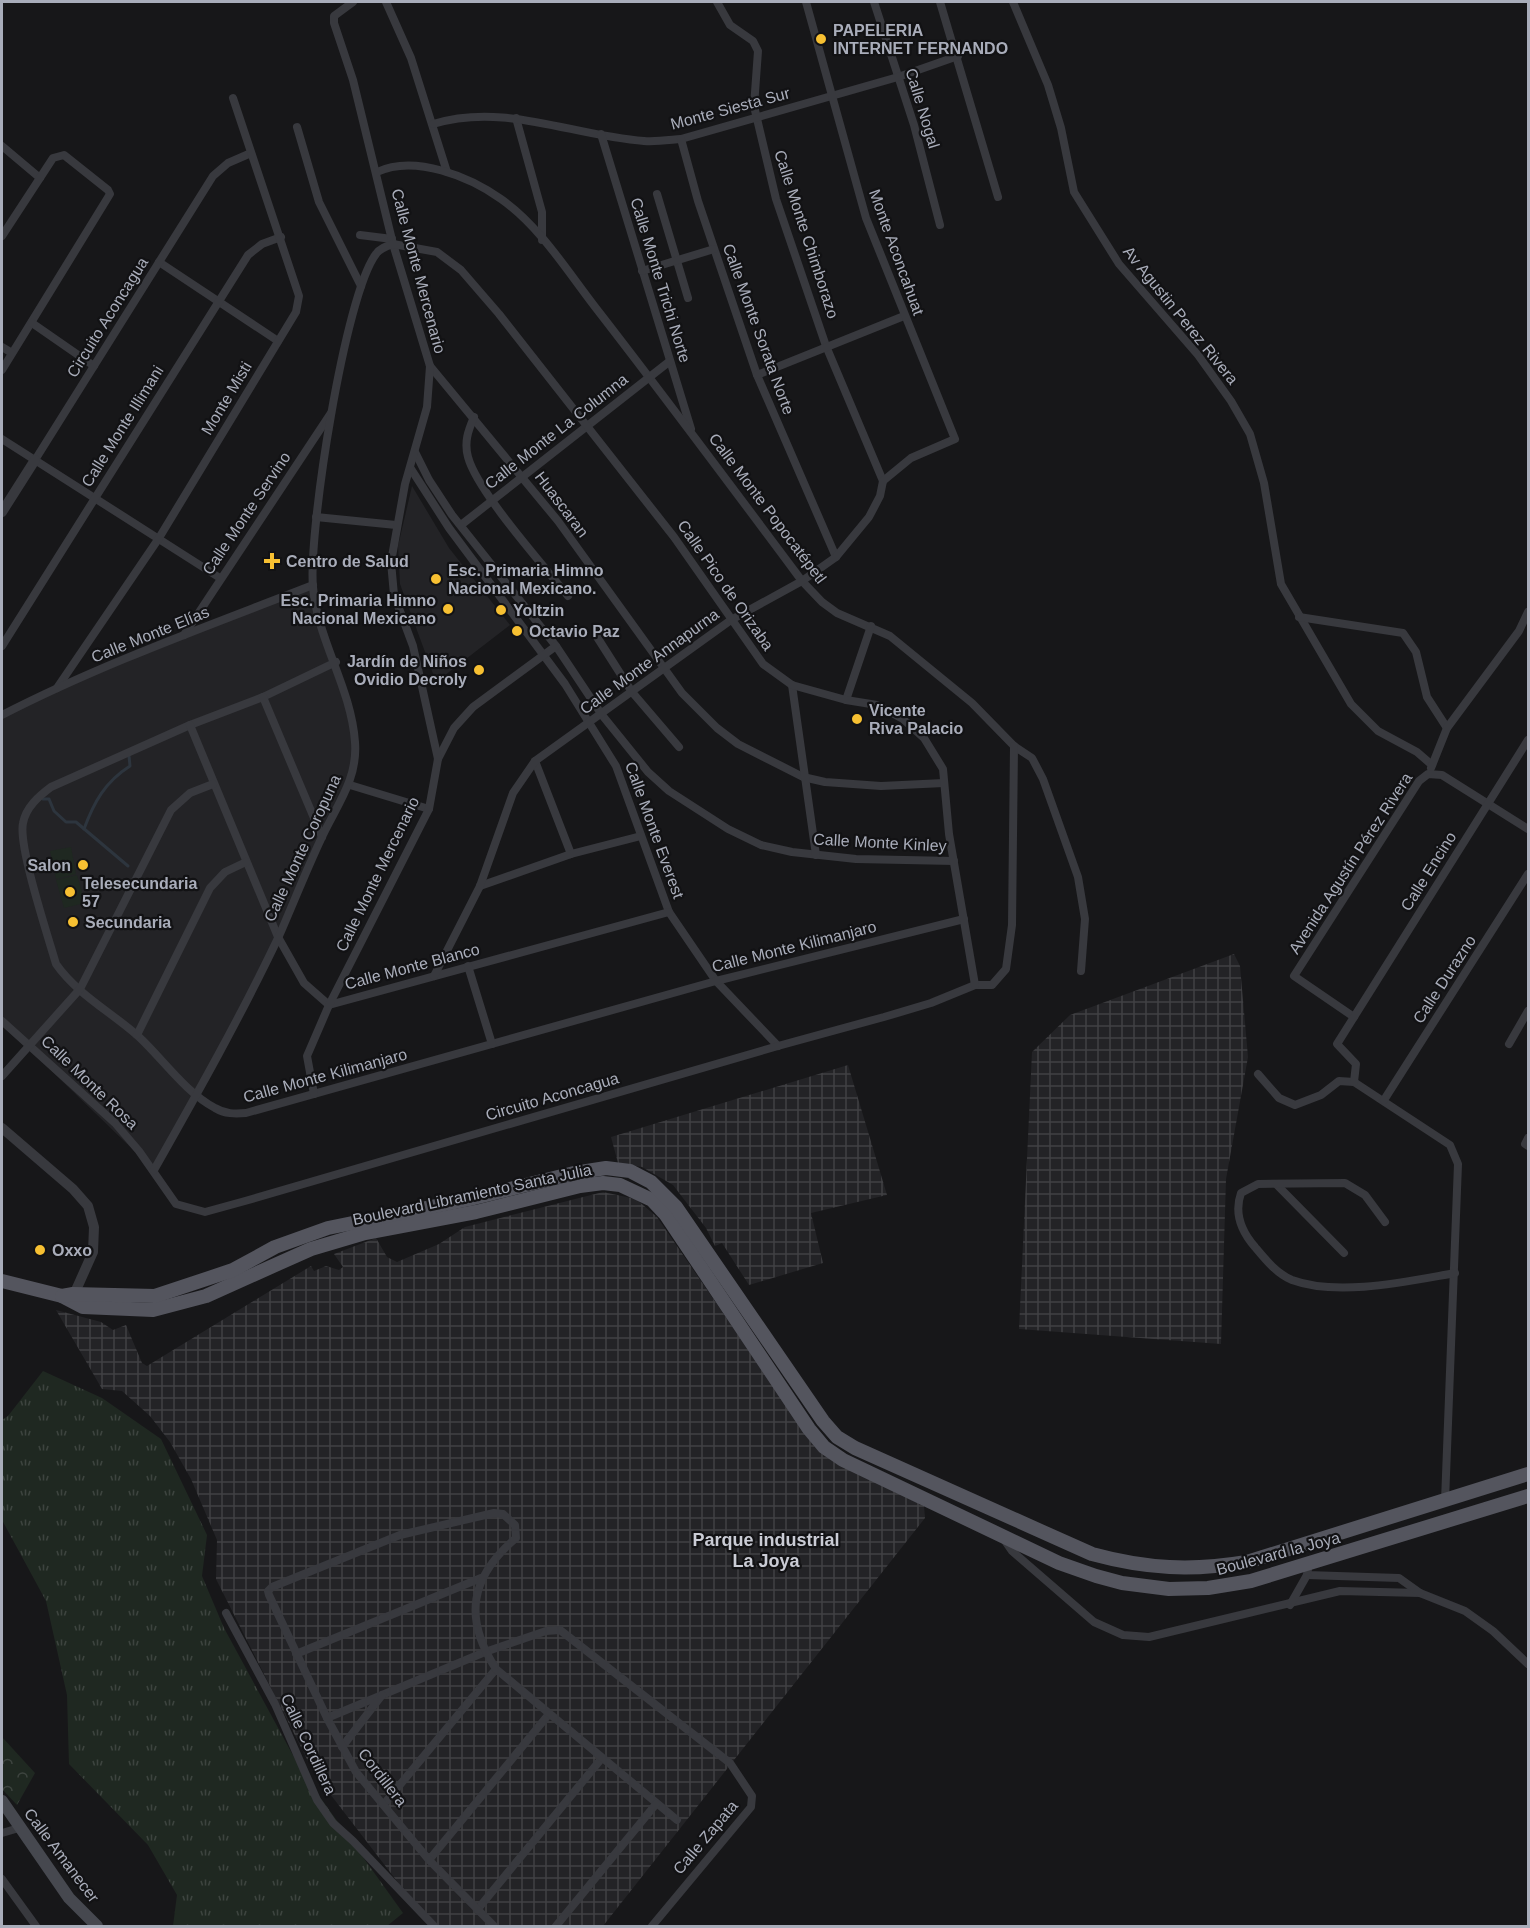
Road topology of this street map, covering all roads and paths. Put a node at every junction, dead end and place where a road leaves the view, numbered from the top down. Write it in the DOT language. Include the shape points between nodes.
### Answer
graph roads {
  1 [pos="353,2"];
  2 [pos="387,2"];
  3 [pos="717,2"];
  4 [pos="806,2"];
  5 [pos="874,2"];
  6 [pos="940,2"];
  7 [pos="1013,2"];
  8 [pos="958,56"];
  9 [pos="898,77"];
  10 [pos="834,96"];
  11 [pos="233,98"];
  12 [pos="516,118"];
  13 [pos="756,118"];
  14 [pos="433,124"];
  15 [pos="297,126"];
  16 [pos="601,134"];
  17 [pos="681,139"];
  18 [pos="2,146"];
  19 [pos="251,153"];
  20 [pos="377,171"];
  21 [pos="447,172"];
  22 [pos="40,178"];
  23 [pos="657,194"];
  24 [pos="998,197"];
  25 [pos="940,225"];
  26 [pos="2,236"];
  27 [pos="360,236"];
  28 [pos="281,237"];
  29 [pos="542,240"];
  30 [pos="392,241"];
  31 [pos="714,249"];
  32 [pos="678,260"];
  33 [pos="159,262"];
  34 [pos="642,271"];
  35 [pos="361,286"];
  36 [pos="688,297"];
  37 [pos="218,300"];
  38 [pos="903,316"];
  39 [pos="32,323"];
  40 [pos="278,341"];
  41 [pos="826,346"];
  42 [pos="2,347"];
  43 [pos="12,353"];
  44 [pos="670,361"];
  45 [pos="94,366"];
  46 [pos="430,366"];
  47 [pos="2,370"];
  48 [pos="757,375"];
  49 [pos="649,376"];
  50 [pos="334,409"];
  51 [pos="474,417"];
  52 [pos="586,425"];
  53 [pos="693,435"];
  54 [pos="2,439"];
  55 [pos="415,452"];
  56 [pos="35,460"];
  57 [pos="411,468"];
  58 [pos="522,476"];
  59 [pos="883,481"];
  60 [pos="94,497"];
  61 [pos="492,499"];
  62 [pos="2,512"];
  63 [pos="316,517"];
  64 [pos="396,525"];
  65 [pos="461,525"];
  66 [pos="159,538"];
  67 [pos="836,557"];
  68 [pos="220,578"];
  69 [pos="802,581"];
  70 [pos="312,585"];
  71 [pos="568,596"];
  72 [pos="1528,612"];
  73 [pos="1299,616"];
  74 [pos="731,620"];
  75 [pos="872,626"];
  76 [pos="184,635"];
  77 [pos="597,637"];
  78 [pos="2,646"];
  79 [pos="556,646"];
  80 [pos="543,656"];
  81 [pos="336,662"];
  82 [pos="664,668"];
  83 [pos="792,685"];
  84 [pos="57,688"];
  85 [pos="632,692"];
  86 [pos="263,697"];
  87 [pos="846,700"];
  88 [pos="602,715"];
  89 [pos="2,716"];
  90 [pos="590,722"];
  91 [pos="190,725"];
  92 [pos="1447,728"];
  93 [pos="1528,740"];
  94 [pos="1014,746"];
  95 [pos="679,747"];
  96 [pos="438,759"];
  97 [pos="536,761"];
  98 [pos="1432,765"];
  99 [pos="1428,774"];
  100 [pos="806,778"];
  101 [pos="944,783"];
  102 [pos="213,784"];
  103 [pos="350,785"];
  104 [pos="1488,803"];
  105 [pos="429,809"];
  106 [pos="1528,829"];
  107 [pos="641,836"];
  108 [pos="322,837"];
  109 [pos="571,854"];
  110 [pos="816,855"];
  111 [pos="954,861"];
  112 [pos="246,862"];
  113 [pos="1528,874"];
  114 [pos="480,886"];
  115 [pos="669,912"];
  116 [pos="964,919"];
  117 [pos="278,937"];
  118 [pos="468,966"];
  119 [pos="1081,971"];
  120 [pos="434,976"];
  121 [pos="716,981"];
  122 [pos="975,985"];
  123 [pos="80,989"];
  124 [pos="330,1005"];
  125 [pos="1528,1011"];
  126 [pos="1354,1017"];
  127 [pos="2,1021"];
  128 [pos="137,1035"];
  129 [pos="492,1044"];
  130 [pos="1509,1044"];
  131 [pos="29,1045"];
  132 [pos="778,1046"];
  133 [pos="1258,1074"];
  134 [pos="2,1076"];
  135 [pos="1354,1082"];
  136 [pos="197,1094"];
  137 [pos="314,1094"];
  138 [pos="1384,1100"];
  139 [pos="2,1128"];
  140 [pos="154,1170"];
  141 [pos="1277,1185"];
  142 [pos="1385,1222"];
  143 [pos="1344,1253"];
  144 [pos="1455,1273"];
  145 [pos="2,1281"];
  146 [pos="68,1297"];
  147 [pos="1528,1474"];
  148 [pos="942,1487"];
  149 [pos="1528,1496"];
  150 [pos="1446,1501"];
  151 [pos="938,1504"];
  152 [pos="1002,1536"];
  153 [pos="1308,1569"];
  154 [pos="481,1578"];
  155 [pos="1420,1593"];
  156 [pos="1290,1605"];
  157 [pos="226,1613"];
  158 [pos="485,1652"];
  159 [pos="296,1654"];
  160 [pos="1528,1664"];
  161 [pos="496,1669"];
  162 [pos="384,1693"];
  163 [pos="549,1714"];
  164 [pos="327,1718"];
  165 [pos="342,1747"];
  166 [pos="602,1758"];
  167 [pos="2,1801"];
  168 [pos="657,1803"];
  169 [pos="384,1804"];
  170 [pos="677,1820"];
  171 [pos="19,1828"];
  172 [pos="2,1833"];
  173 [pos="429,1860"];
  174 [pos="2,1879"];
  175 [pos="477,1910"];
  176 [pos="36,1926"];
  177 [pos="97,1926"];
  178 [pos="434,1926"];
  179 [pos="494,1926"];
  180 [pos="556,1926"];
  181 [pos="652,1926"];
  1 -- 20 [label="street, Calle Monte Mercenario" via="333,16"];
  2 -- 14 [label="street"];
  3 -- 13 [label="street, Calle Monte Chimborazo" via="730,25 753,40 758,51"];
  4 -- 10 [label="street, Monte Aconcahuat"];
  5 -- 9 [label="street, Calle Nogal"];
  6 -- 8 [label="street"];
  7 -- 73 [label="street, Av Agustin Perez Rivera" via="1048,85 1074,192 1119,264 1198,355 1250,434 1264,483 1281,584"];
  8 -- 9 [label="street, Monte Siesta Sur"];
  8 -- 24 [label="street"];
  9 -- 10 [label="street, Monte Siesta Sur"];
  9 -- 25 [label="street, Calle Nogal"];
  10 -- 13 [label="street, Monte Siesta Sur"];
  10 -- 38 [label="street, Monte Aconcahuat" via="866,218"];
  11 -- 19 [label="street, Monte Misti"];
  12 -- 14 [label="street, Monte Siesta Sur" via="467,116"];
  12 -- 16 [label="street, Monte Siesta Sur"];
  12 -- 29 [label="street" via="542,212"];
  13 -- 17 [label="street, Monte Siesta Sur"];
  13 -- 41 [label="street, Calle Monte Chimborazo" via="776,199"];
  14 -- 21 [label="street"];
  15 -- 35 [label="street" via="318,202"];
  16 -- 17 [label="street, Monte Siesta Sur" via="644,141"];
  16 -- 34 [label="street, Calle Monte Trichi Norte"];
  17 -- 31 [label="street, Calle Monte Sorata Norte"];
  18 -- 22 [label="street"];
  19 -- 28 [label="street, Monte Misti"];
  19 -- 33 [label="street, Circuito Aconcagua" via="228,163 213,176"];
  20 -- 21 [label="street, Calle Monte Popocatépetl" via="405,165"];
  20 -- 30 [label="street, Calle Monte Mercenario"];
  21 -- 29 [label="street, Calle Monte Popocatépetl" via="502,199"];
  22 -- 26 [label="street"];
  22 -- 39 [label="street" via="53,158 64,155 110,194"];
  23 -- 32 [label="street"];
  27 -- 30 [label="street"];
  28 -- 37 [label="street, Calle Monte Illimani" via="254,248"];
  28 -- 40 [label="street, Monte Misti" via="299,303"];
  29 -- 49 [label="street, Calle Monte Popocatépetl"];
  30 -- 35 [label="street, Calle Monte Coropuna" via="375,255"];
  30 -- 46 [label="street, Calle Monte Mercenario"];
  30 -- 52 [label="street, Calle Pico de Orizaba" via="436,252 461,270"];
  31 -- 32 [label="street"];
  31 -- 48 [label="street, Calle Monte Sorata Norte"];
  32 -- 34 [label="street"];
  32 -- 36 [label="street"];
  33 -- 37 [label="street"];
  33 -- 45 [label="street, Circuito Aconcagua"];
  34 -- 44 [label="street, Calle Monte Trichi Norte"];
  35 -- 50 [label="street, Calle Monte Coropuna" via="350,318"];
  37 -- 40 [label="street"];
  37 -- 60 [label="street, Calle Monte Illimani"];
  38 -- 41 [label="street"];
  38 -- 59 [label="street, Monte Aconcahuat" via="955,439 911,458"];
  39 -- 43 [label="street"];
  39 -- 45 [label="street"];
  40 -- 66 [label="street, Monte Misti"];
  41 -- 48 [label="street"];
  41 -- 59 [label="street, Calle Monte Chimborazo"];
  42 -- 43 [label="street"];
  43 -- 47 [label="street"];
  44 -- 49 [label="street, Calle Monte La Columna"];
  44 -- 53 [label="street, Calle Monte Trichi Norte"];
  45 -- 56 [label="street, Circuito Aconcagua"];
  46 -- 51 [label="street, Huascaran"];
  46 -- 55 [label="street, Calle Monte Mercenario" via="427,407"];
  48 -- 67 [label="street, Calle Monte Sorata Norte"];
  49 -- 52 [label="street, Calle Monte La Columna"];
  49 -- 53 [label="street, Calle Monte Popocatépetl"];
  50 -- 63 [label="street, Calle Monte Coropuna"];
  50 -- 68 [label="street, Calle Monte Servino"];
  51 -- 58 [label="street, Huascaran"];
  51 -- 61 [label="street" via="466,437 468,458"];
  52 -- 58 [label="street, Calle Monte La Columna"];
  52 -- 74 [label="street, Calle Pico de Orizaba" via="674,537"];
  53 -- 69 [label="street, Calle Monte Popocatépetl"];
  54 -- 56 [label="street"];
  55 -- 57 [label="street, Calle Monte Mercenario"];
  55 -- 65 [label="street" via="429,480"];
  56 -- 60 [label="street"];
  56 -- 62 [label="street, Circuito Aconcagua"];
  57 -- 64 [label="street, Calle Monte Mercenario"];
  57 -- 80 [label="street, Calle Monte Everest" via="449,528"];
  58 -- 61 [label="street, Calle Monte La Columna"];
  58 -- 82 [label="street, Huascaran"];
  59 -- 67 [label="street, Calle Monte Annapurna" via="869,517"];
  60 -- 66 [label="street"];
  60 -- 78 [label="street, Calle Monte Illimani"];
  61 -- 65 [label="street, Calle Monte La Columna"];
  61 -- 71 [label="street"];
  63 -- 64 [label="street"];
  63 -- 70 [label="street, Calle Monte Coropuna"];
  64 -- 96 [label="street, Calle Monte Mercenario" via="391,562 394,595 413,646"];
  65 -- 79 [label="street"];
  66 -- 68 [label="street"];
  66 -- 84 [label="street, Monte Misti"];
  67 -- 69 [label="street, Calle Monte Annapurna"];
  68 -- 76 [label="street, Calle Monte Servino"];
  69 -- 74 [label="street, Calle Monte Annapurna"];
  69 -- 75 [label="street, Calle Monte Popocatépetl" via="837,613"];
  70 -- 76 [label="street, Calle Monte Elías"];
  70 -- 81 [label="street, Calle Monte Coropuna"];
  72 -- 92 [label="street" via="1519,631"];
  73 -- 92 [label="street" via="1404,633 1416,652 1427,697"];
  73 -- 98 [label="street, Avenida Agustín Pérez Rivera" via="1351,704 1378,731 1417,752"];
  74 -- 82 [label="street, Calle Monte Annapurna"];
  74 -- 83 [label="street, Calle Pico de Orizaba" via="763,664"];
  75 -- 87 [label="street"];
  75 -- 94 [label="street, Calle Monte Popocatépetl" via="890,636 972,703"];
  76 -- 84 [label="street, Calle Monte Elías"];
  77 -- 85 [label="street"];
  79 -- 80 [label="street"];
  79 -- 88 [label="street"];
  80 -- 90 [label="street, Calle Monte Everest"];
  80 -- 96 [label="street" via="473,707 454,728"];
  81 -- 86 [label="street, Calle Monte Kilimanjaro"];
  81 -- 103 [label="street, Calle Monte Coropuna" via="356,743"];
  82 -- 85 [label="street, Calle Monte Annapurna"];
  82 -- 100 [label="street, Huascaran" via="682,693 717,728 738,744"];
  83 -- 87 [label="street, Calle Pico de Orizaba"];
  83 -- 100 [label="street"];
  84 -- 89 [label="street, Calle Monte Elías"];
  85 -- 88 [label="street, Calle Monte Annapurna"];
  85 -- 95 [label="street"];
  86 -- 91 [label="street, Calle Monte Kilimanjaro"];
  86 -- 108 [label="street"];
  87 -- 101 [label="street, Calle Pico de Orizaba" via="877,705 903,718 934,752 943,769"];
  88 -- 90 [label="street, Calle Monte Annapurna"];
  88 -- 110 [label="street, Calle Monte Kinley" via="648,772 701,813 761,845"];
  90 -- 97 [label="street, Calle Monte Annapurna"];
  90 -- 107 [label="street, Calle Monte Everest" via="616,766"];
  91 -- 102 [label="street, Calle Monte Blanco"];
  91 -- 123 [label="street, Calle Monte Kilimanjaro" via="51,787 39,796 23,820 23,844 56,963"];
  92 -- 98 [label="street"];
  93 -- 104 [label="street, Calle Encino"];
  94 -- 119 [label="street, Calle Monte Popocatépetl" via="1032,758 1043,779 1078,877 1085,919"];
  94 -- 122 [label="street" via="1007,963 1000,979 992,985"];
  96 -- 105 [label="street, Calle Monte Mercenario"];
  97 -- 109 [label="street"];
  97 -- 114 [label="street, Calle Monte Annapurna" via="513,793"];
  98 -- 99 [label="street"];
  99 -- 104 [label="street, Avenida Agustín Pérez Rivera" via="1442,775"];
  99 -- 126 [label="street, Avenida Agustín Pérez Rivera" via="1419,781 1294,976"];
  100 -- 101 [label="street, Huascaran" via="872,785"];
  100 -- 110 [label="street"];
  101 -- 111 [label="street, Calle Pico de Orizaba"];
  102 -- 112 [label="street, Calle Monte Blanco"];
  102 -- 123 [label="street" via="189,793 171,810"];
  103 -- 105 [label="street"];
  103 -- 108 [label="street, Calle Monte Coropuna"];
  104 -- 106 [label="street, Avenida Agustín Pérez Rivera"];
  104 -- 126 [label="street, Calle Encino"];
  105 -- 124 [label="street, Calle Monte Mercenario"];
  107 -- 109 [label="street"];
  107 -- 115 [label="street, Calle Monte Everest"];
  108 -- 117 [label="street, Calle Monte Coropuna"];
  109 -- 114 [label="street"];
  110 -- 111 [label="street, Calle Monte Kinley" via="902,862"];
  111 -- 116 [label="street, Calle Pico de Orizaba"];
  112 -- 117 [label="street, Calle Monte Blanco"];
  112 -- 128 [label="street" via="225,872 210,888"];
  113 -- 138 [label="street, Calle Durazno"];
  114 -- 120 [label="street, Calle Monte Annapurna"];
  115 -- 118 [label="street, Calle Monte Blanco"];
  115 -- 121 [label="street, Calle Monte Everest"];
  116 -- 121 [label="street, Calle Monte Kilimanjaro"];
  116 -- 122 [label="street, Calle Pico de Orizaba"];
  117 -- 124 [label="street, Calle Monte Blanco" via="304,983"];
  117 -- 136 [label="street, Calle Monte Coropuna"];
  118 -- 120 [label="street, Calle Monte Blanco"];
  118 -- 129 [label="street"];
  120 -- 124 [label="street, Calle Monte Blanco"];
  121 -- 129 [label="street, Calle Monte Kilimanjaro"];
  121 -- 132 [label="street, Calle Monte Everest"];
  122 -- 132 [label="street, Circuito Aconcagua" via="921,1006"];
  123 -- 128 [label="street, Calle Monte Kilimanjaro"];
  123 -- 131 [label="street"];
  124 -- 137 [label="street, Calle Monte Mercenario" via="308,1056"];
  125 -- 130 [label="street"];
  126 -- 135 [label="street, Calle Encino" via="1337,1044 1356,1064"];
  127 -- 131 [label="street, Calle Monte Rosa"];
  128 -- 136 [label="street, Calle Monte Kilimanjaro"];
  129 -- 137 [label="street, Calle Monte Kilimanjaro"];
  131 -- 134 [label="street"];
  131 -- 140 [label="street, Calle Monte Rosa" via="115,1123"];
  132 -- 140 [label="street, Circuito Aconcagua" via="205,1212 176,1204"];
  133 -- 135 [label="street" via="1279,1098 1296,1105 1321,1095 1339,1081"];
  135 -- 138 [label="street"];
  136 -- 137 [label="street, Calle Monte Kilimanjaro" via="217,1110 236,1114"];
  136 -- 140 [label="street, Calle Monte Coropuna"];
  138 -- 144 [label="street" via="1450,1145 1456,1155"];
  139 -- 146 [label="street" via="88,1206 94,1227 93,1252"];
  141 -- 142 [label="street" via="1345,1183 1365,1195"];
  141 -- 143 [label="street"];
  141 -- 144 [label="street" via="1258,1184 1241,1193 1238,1218 1250,1241 1290,1279 1310,1285 1347,1286"];
  144 -- 150 [label="street"];
  145 -- 146 [label="main road, Boulevard Libramiento Santa Julia"];
  146 -- 148 [label="main road, Boulevard Libramiento Santa Julia" via="155,1296 233,1270 275,1247 359,1220 470,1199 574,1173 606,1168 630,1171 651,1182 676,1207 837,1437"];
  146 -- 151 [label="main road, Boulevard Libramiento Santa Julia" via="116,1310 153,1310 206,1296 311,1250 364,1233 476,1212 580,1186 620,1185 652,1200 666,1215 824,1447 856,1468"];
  147 -- 150 [label="main road, Boulevard la Joya"];
  148 -- 150 [label="main road, Boulevard la Joya" via="1092,1554 1124,1562 1203,1569 1247,1562"];
  149 -- 153 [label="main road, Boulevard la Joya"];
  151 -- 152 [label="main road, Boulevard la Joya"];
  152 -- 153 [label="main road, Boulevard la Joya" via="1096,1576 1169,1589 1208,1588"];
  152 -- 156 [label="street" via="1012,1551 1094,1622 1123,1635 1149,1637"];
  153 -- 155 [label="street" via="1399,1578"];
  153 -- 156 [label="street"];
  154 -- 158 [label="street" via="476,1625"];
  154 -- 159 [label="street"];
  154 -- 159 [label="street, Cordillera" via="516,1538 515,1525 503,1514 400,1535 268,1591"];
  155 -- 156 [label="street" via="1340,1591"];
  155 -- 160 [label="street" via="1465,1611"];
  157 -- 178 [label="street, Calle Cordillera" via="275,1704 317,1800 333,1823"];
  158 -- 161 [label="street"];
  158 -- 162 [label="street"];
  158 -- 181 [label="street, Calle Zapata" via="560,1630 730,1763 752,1796 751,1807"];
  159 -- 164 [label="street, Cordillera"];
  161 -- 163 [label="street"];
  161 -- 169 [label="street"];
  162 -- 164 [label="street"];
  162 -- 165 [label="street"];
  163 -- 166 [label="street"];
  163 -- 173 [label="street"];
  164 -- 165 [label="street, Cordillera"];
  165 -- 169 [label="street, Cordillera"];
  166 -- 168 [label="street"];
  166 -- 175 [label="street"];
  167 -- 171 [label="main road, Calle Amanecer"];
  168 -- 170 [label="street"];
  168 -- 180 [label="street"];
  169 -- 173 [label="street, Cordillera"];
  171 -- 172 [label="street"];
  171 -- 177 [label="main road, Calle Amanecer" via="69,1898"];
  173 -- 175 [label="street, Cordillera"];
  174 -- 176 [label="street"];
  175 -- 179 [label="street, Cordillera"];
}
